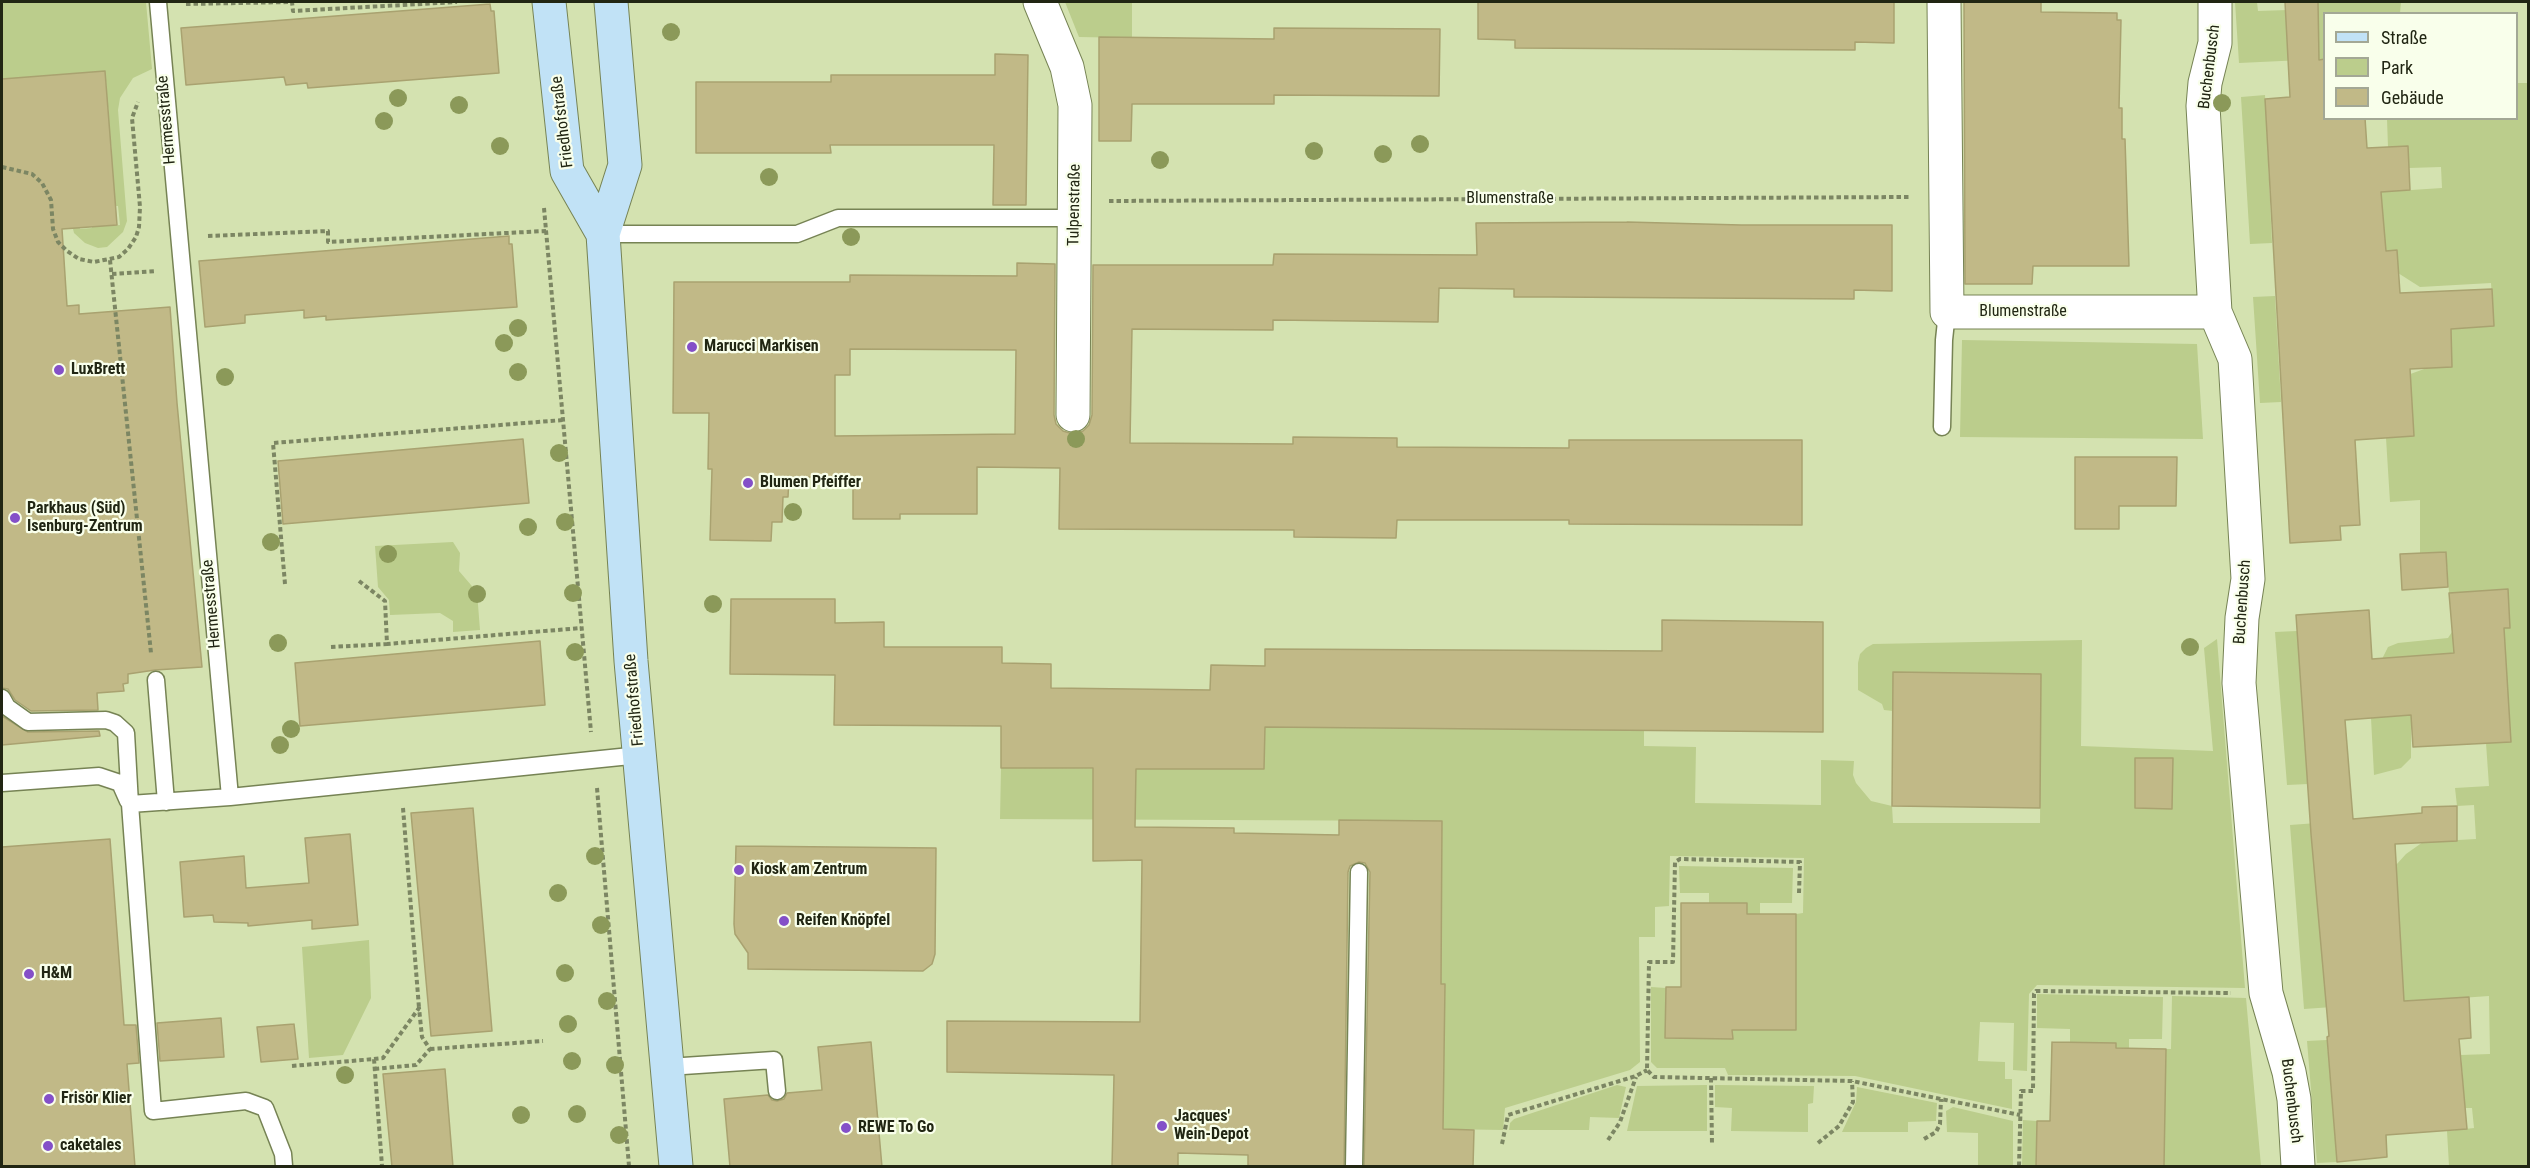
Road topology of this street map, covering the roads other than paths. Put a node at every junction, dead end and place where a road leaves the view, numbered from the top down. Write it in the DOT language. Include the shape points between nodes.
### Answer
graph roads {
  1 [pos="549,2"];
  2 [pos="611,2"];
  3 [pos="1040,2"];
  4 [pos="1944,2"];
  5 [pos="2215,2"];
  6 [pos="158,3"];
  7 [pos="1074,209"];
  8 [pos="603,234"];
  9 [pos="1947,312"];
  10 [pos="2215,312"];
  11 [pos="1073,415"];
  12 [pos="1942,427"];
  13 [pos="154,673"];
  14 [pos="2,698"];
  15 [pos="640,755"];
  16 [pos="2,783"];
  17 [pos="230,796"];
  18 [pos="166,802"];
  19 [pos="130,804"];
  20 [pos="1359,872"];
  21 [pos="668,1067"];
  22 [pos="777,1092"];
  23 [pos="284,1167"];
  24 [pos="676,1167"];
  25 [pos="1354,1167"];
  26 [pos="2298,1167"];
  1 -- 8 [label="main road, Friedhofstraße" via="567,171"];
  2 -- 8 [label="main road, Friedhofstraße" via="625,165"];
  3 -- 7 [label="street, Tulpenstraße" via="1071,83 1076,129"];
  4 -- 9 [label="street"];
  5 -- 10 [label="street, Buchenbusch" via="2215,43 2203,106"];
  6 -- 17 [label="lane, Hermesstraße"];
  7 -- 8 [label="lane" via="838,218 797,234"];
  7 -- 11 [label="street, Tulpenstraße"];
  8 -- 15 [label="main road, Friedhofstraße"];
  9 -- 10 [label="street, Blumenstraße"];
  9 -- 12 [label="lane"];
  10 -- 26 [label="street, Buchenbusch" via="2235,359 2248,579 2239,683 2266,993 2289,1071"];
  13 -- 18 [label="lane"];
  14 -- 19 [label="lane" via="7,707 28,722 99,719 115,723 126,733"];
  15 -- 17 [label="lane"];
  15 -- 21 [label="main road, Friedhofstraße"];
  16 -- 19 [label="lane" via="99,776 120,783"];
  17 -- 18 [label="lane"];
  18 -- 19 [label="lane"];
  19 -- 23 [label="lane" via="153,1111 246,1101 265,1108 283,1154"];
  20 -- 25 [label="lane"];
  21 -- 22 [label="lane" via="774,1060"];
  21 -- 24 [label="main road, Friedhofstraße"];
}
